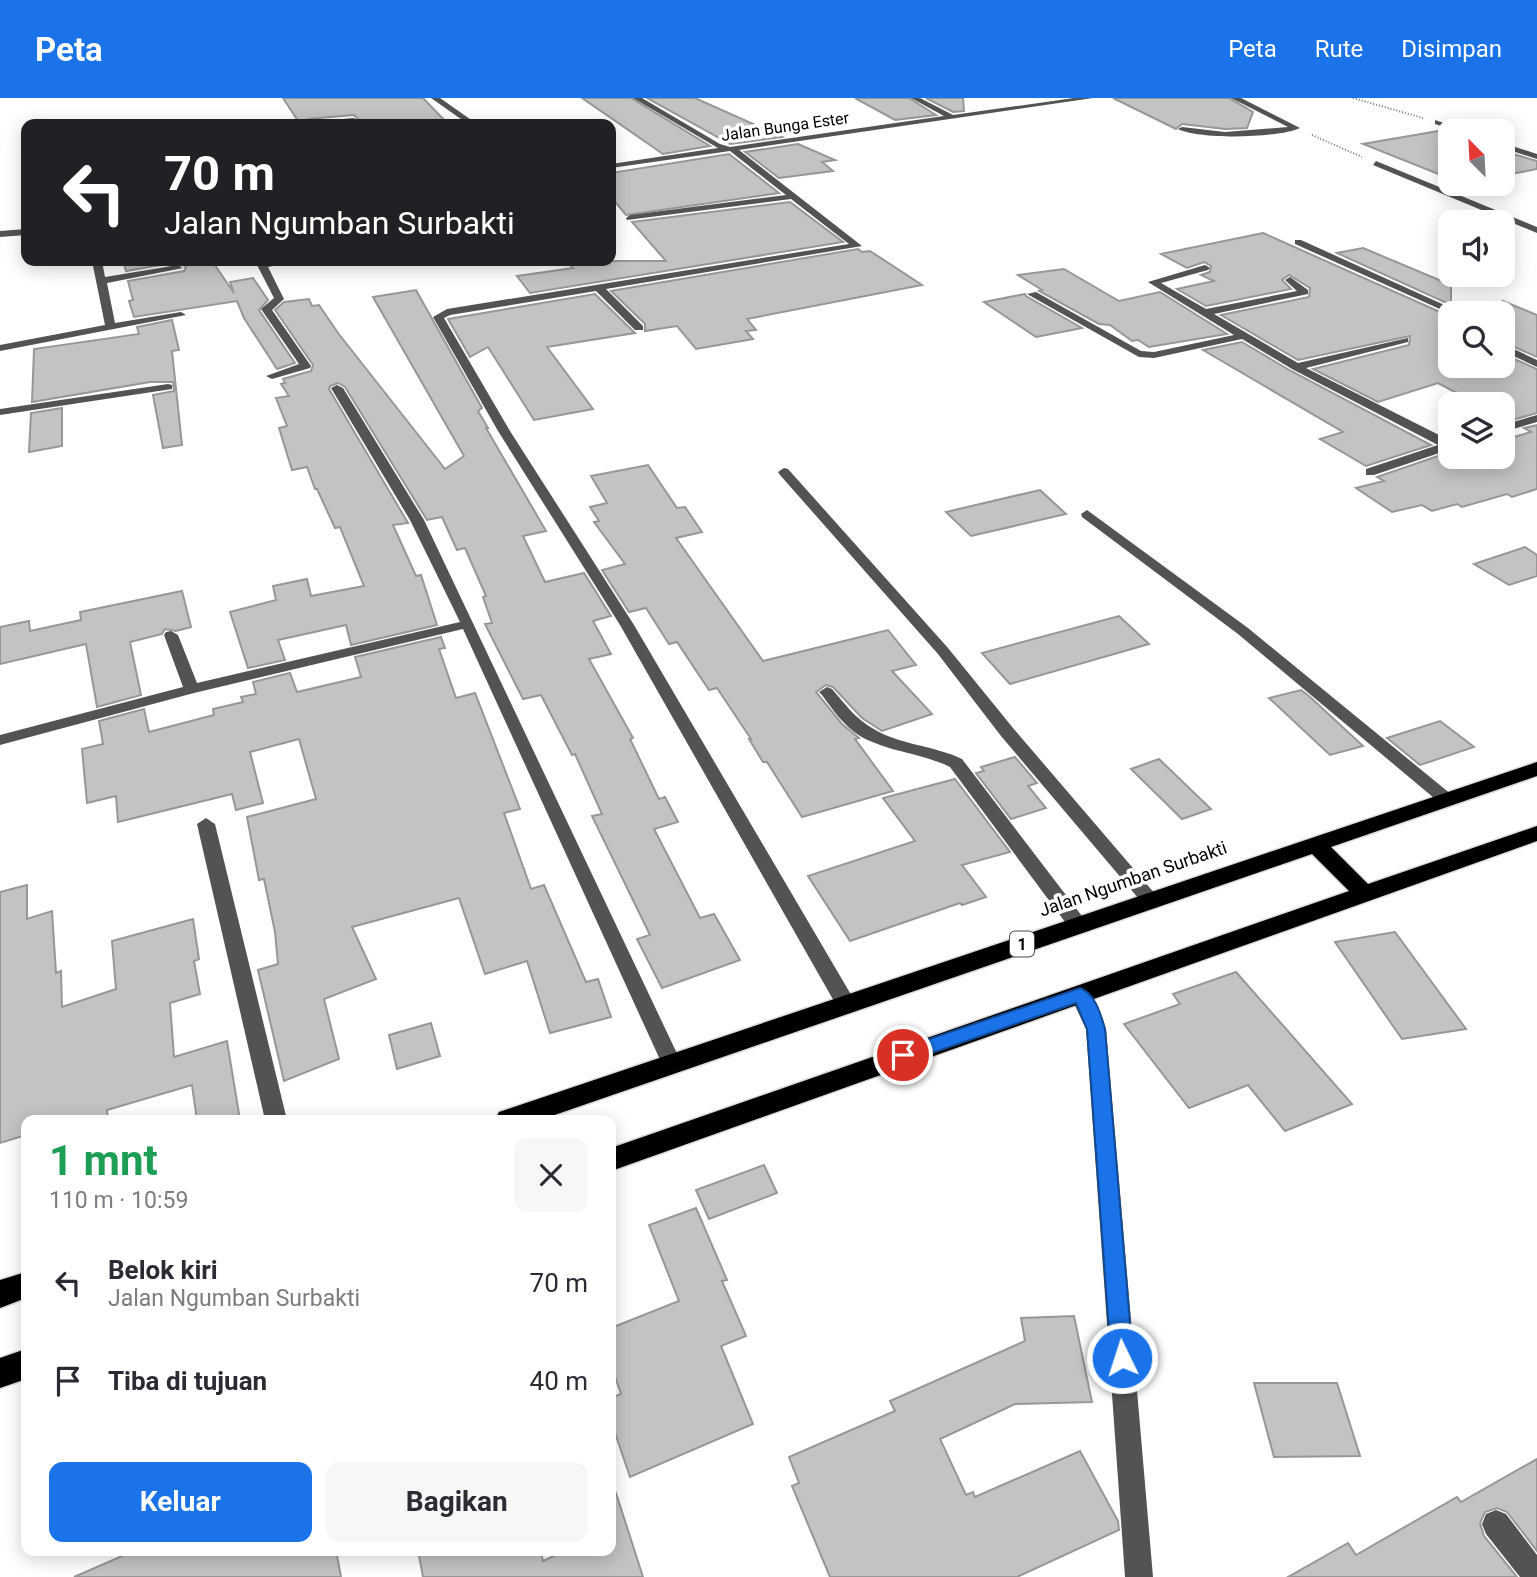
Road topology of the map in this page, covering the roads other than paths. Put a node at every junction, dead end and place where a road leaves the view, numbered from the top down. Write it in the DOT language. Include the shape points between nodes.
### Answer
graph roads {
  1 [pos="435,98"];
  2 [pos="637,98"];
  3 [pos="915,98"];
  4 [pos="1089,98"];
  5 [pos="1235,98"];
  6 [pos="1053,100"];
  7 [pos="951,117"];
  8 [pos="466,119"];
  9 [pos="1182,129"];
  10 [pos="1516,149"];
  11 [pos="734,150"];
  12 [pos="1534,154"];
  13 [pos="1376,163"];
  14 [pos="616,165"];
  15 [pos="794,196"];
  16 [pos="631,218"];
  17 [pos="1537,230"];
  18 [pos="21,232"];
  19 [pos="0,234"];
  20 [pos="1297,242"];
  21 [pos="98,266"];
  22 [pos="262,266"];
  23 [pos="178,268"];
  24 [pos="1205,268"];
  25 [pos="1290,280"];
  26 [pos="101,281"];
  27 [pos="600,289"];
  28 [pos="1032,294"];
  29 [pos="1438,305"];
  30 [pos="1204,313"];
  31 [pos="181,315"];
  32 [pos="111,327"];
  33 [pos="639,328"];
  34 [pos="1243,337"];
  35 [pos="1404,340"];
  36 [pos="0,348"];
  37 [pos="1515,353"];
  38 [pos="1537,364"];
  39 [pos="1296,367"];
  40 [pos="272,376"];
  41 [pos="168,387"];
  42 [pos="337,388"];
  43 [pos="0,412"];
  44 [pos="1537,418"];
  45 [pos="1515,425"];
  46 [pos="1438,439"];
  47 [pos="1438,449"];
  48 [pos="784,472"];
  49 [pos="1370,472"];
  50 [pos="1087,514"];
  51 [pos="468,624"];
  52 [pos="171,635"];
  53 [pos="192,690"];
  54 [pos="827,692"];
  55 [pos="0,740"];
  56 [pos="1537,769"];
  57 [pos="1446,799"];
  58 [pos="206,824"];
  59 [pos="1537,833"];
  60 [pos="1315,844"];
  61 [pos="1365,894"];
  62 [pos="1150,901"];
  63 [pos="1078,925"];
  64 [pos="1080,995"];
  65 [pos="846,1004"];
  66 [pos="672,1064"];
  67 [pos="275,1115"];
  68 [pos="523,1115"];
  69 [pos="616,1157"];
  70 [pos="21,1286"];
  71 [pos="0,1294"];
  72 [pos="21,1366"];
  73 [pos="0,1373"];
  74 [pos="1496,1524"];
  75 [pos="1139,1577"];
  76 [pos="1537,1577"];
  1 -- 8 [label="street"];
  2 -- 11 [label="street" via="717,146"];
  3 -- 7 [label="street"];
  4 -- 6 [label="street, Jalan Bunga Ester"];
  5 -- 9 [label="street" via="1296,128 1232,136"];
  6 -- 7 [label="street, Jalan Bunga Ester"];
  7 -- 11 [label="street, Jalan Bunga Ester"];
  10 -- 12 [label="street"];
  11 -- 14 [label="street, Jalan Bunga Ester"];
  11 -- 15 [label="street"];
  13 -- 17 [label="street"];
  15 -- 16 [label="street"];
  15 -- 27 [label="street" via="857,246"];
  18 -- 19 [label="street"];
  20 -- 29 [label="street"];
  21 -- 26 [label="street"];
  22 -- 40 [label="street" via="279,299 266,309 306,366"];
  23 -- 26 [label="street"];
  24 -- 30 [label="street" via="1153,281"];
  25 -- 30 [label="street" via="1304,292"];
  26 -- 32 [label="street"];
  27 -- 33 [label="street"];
  27 -- 65 [label="street" via="438,317 503,431 626,625"];
  28 -- 34 [label="street" via="1139,354"];
  30 -- 34 [label="street"];
  31 -- 32 [label="street"];
  32 -- 36 [label="street"];
  34 -- 39 [label="street"];
  35 -- 39 [label="street"];
  37 -- 38 [label="street"];
  39 -- 46 [label="street"];
  41 -- 43 [label="street"];
  42 -- 51 [label="street" via="417,520"];
  44 -- 45 [label="street"];
  47 -- 49 [label="street"];
  48 -- 62 [label="street" via="943,650"];
  50 -- 57 [label="street" via="1243,631"];
  51 -- 53 [label="street"];
  51 -- 66 [label="street"];
  52 -- 53 [label="street"];
  53 -- 55 [label="street"];
  54 -- 63 [label="street" via="867,733 938,753 956,763"];
  56 -- 57 [label="highway, Jalan Ngumban Surbakti / 1"];
  57 -- 60 [label="highway, Jalan Ngumban Surbakti / 1"];
  58 -- 67 [label="street"];
  59 -- 61 [label="highway"];
  60 -- 61 [label="highway"];
  60 -- 62 [label="highway, Jalan Ngumban Surbakti / 1"];
  61 -- 64 [label="highway"];
  62 -- 63 [label="highway, Jalan Ngumban Surbakti / 1"];
  63 -- 65 [label="highway, Jalan Ngumban Surbakti / 1"];
  64 -- 69 [label="highway"];
  64 -- 75 [label="street" via="1096,1029"];
  65 -- 66 [label="highway, Jalan Ngumban Surbakti / 1"];
  66 -- 68 [label="highway, Jalan Ngumban Surbakti / 1"];
  70 -- 71 [label="highway"];
  72 -- 73 [label="highway"];
  74 -- 76 [label="street"];
}
